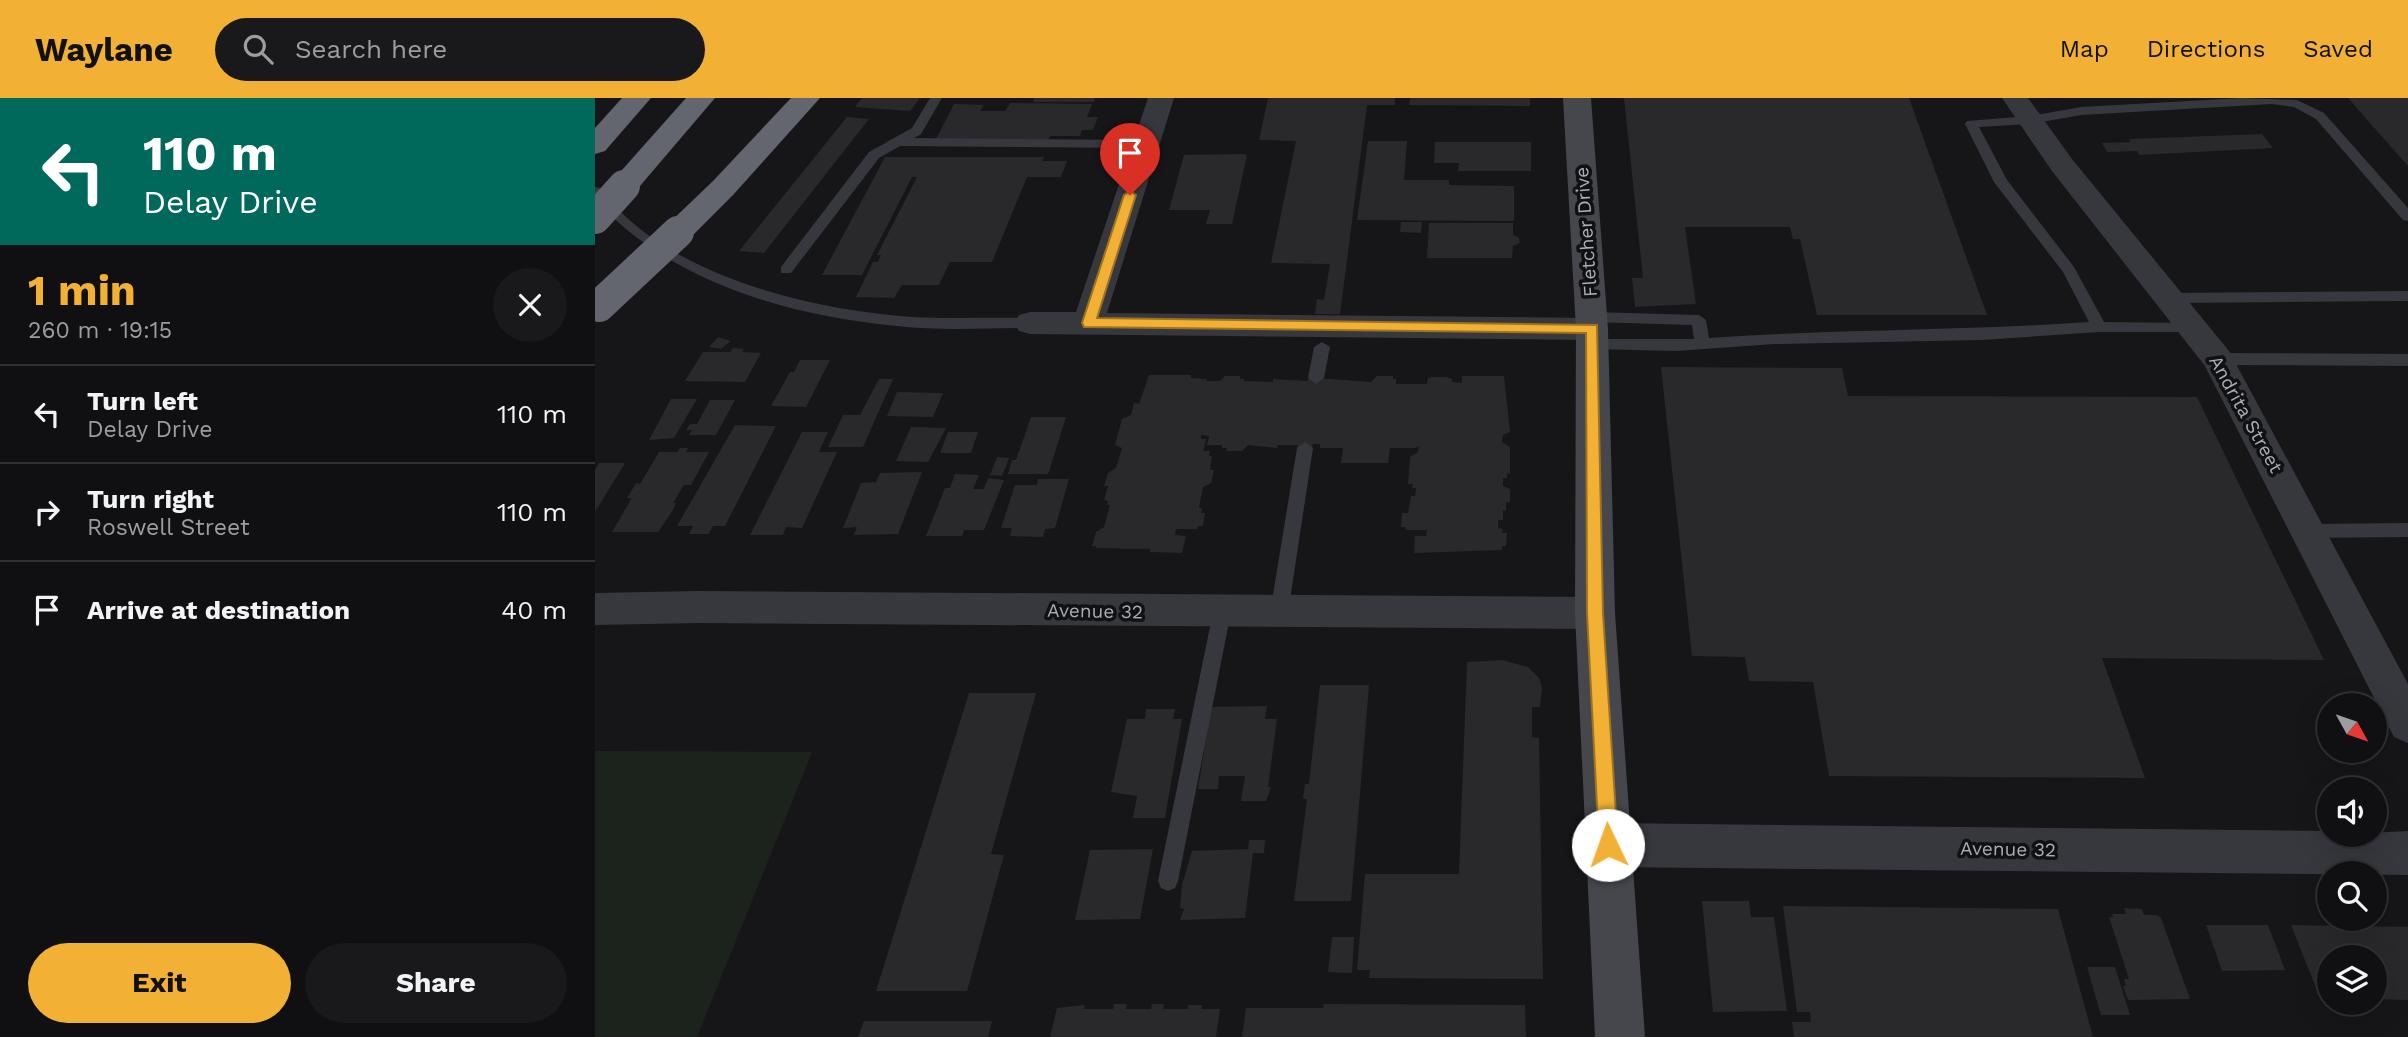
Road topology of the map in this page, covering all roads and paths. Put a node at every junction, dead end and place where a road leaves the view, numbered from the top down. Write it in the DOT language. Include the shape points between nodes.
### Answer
graph roads {
  1 [pos="637,98"];
  2 [pos="701,98"];
  3 [pos="806,98"];
  4 [pos="936,98"];
  5 [pos="1161,98"];
  6 [pos="1577,98"];
  7 [pos="2023,109"];
  8 [pos="893,142"];
  9 [pos="1146,144"];
  10 [pos="595,145"];
  11 [pos="595,191"];
  12 [pos="2408,217"];
  13 [pos="595,218"];
  14 [pos="786,270"];
  15 [pos="2408,296"];
  16 [pos="2169,298"];
  17 [pos="597,308"];
  18 [pos="1030,323"];
  19 [pos="1088,323"];
  20 [pos="2099,327"];
  21 [pos="2194,328"];
  22 [pos="1592,330"];
  23 [pos="1702,342"];
  24 [pos="1322,346"];
  25 [pos="2218,359"];
  26 [pos="2408,360"];
  27 [pos="1316,378"];
  28 [pos="1305,448"];
  29 [pos="2408,530"];
  30 [pos="2308,531"];
  31 [pos="595,609"];
  32 [pos="1222,612"];
  33 [pos="1279,613"];
  34 [pos="1595,613"];
  35 [pos="2408,724"];
  36 [pos="1608,845"];
  37 [pos="2408,853"];
  38 [pos="1168,881"];
  39 [pos="1619,1037"];
  1 -- 10 [label="highway"];
  2 -- 13 [label="highway, bridge"];
  3 -- 17 [label="highway, bridge" via="723,188"];
  4 -- 8 [label="lane" via="917,131"];
  5 -- 9 [label="street"];
  6 -- 22 [label="main road, Fletcher Drive"];
  7 -- 12 [label="lane" via="2081,111 2272,100 2297,104 2320,116"];
  7 -- 16 [label="street, Andrita Street"];
  7 -- 20 [label="lane" via="1971,124 2001,182 2069,270"];
  8 -- 9 [label="lane"];
  8 -- 14 [label="lane" via="874,155"];
  9 -- 19 [label="street"];
  11 -- 18 [label="lane" via="635,232 689,265 815,310 898,321"];
  15 -- 16 [label="lane"];
  16 -- 21 [label="street, Andrita Street"];
  18 -- 19 [label="street"];
  19 -- 22 [label="street"];
  20 -- 21 [label="lane"];
  20 -- 23 [label="lane" via="1982,335"];
  21 -- 25 [label="street, Andrita Street"];
  22 -- 23 [label="lane" via="1676,345"];
  22 -- 23 [label="lane" via="1699,320"];
  22 -- 34 [label="main road, Fletcher Drive"];
  24 -- 27 [label="lane"];
  25 -- 26 [label="lane"];
  25 -- 30 [label="street, Andrita Street"];
  28 -- 33 [label="lane"];
  29 -- 30 [label="lane"];
  30 -- 35 [label="street, Andrita Street"];
  31 -- 32 [label="street, Avenue 32"];
  32 -- 33 [label="street, Avenue 32"];
  32 -- 38 [label="lane"];
  33 -- 34 [label="street, Avenue 32"];
  34 -- 36 [label="main road, Fletcher Drive"];
  36 -- 37 [label="street, Avenue 32"];
  36 -- 39 [label="main road, Fletcher Drive"];
}
